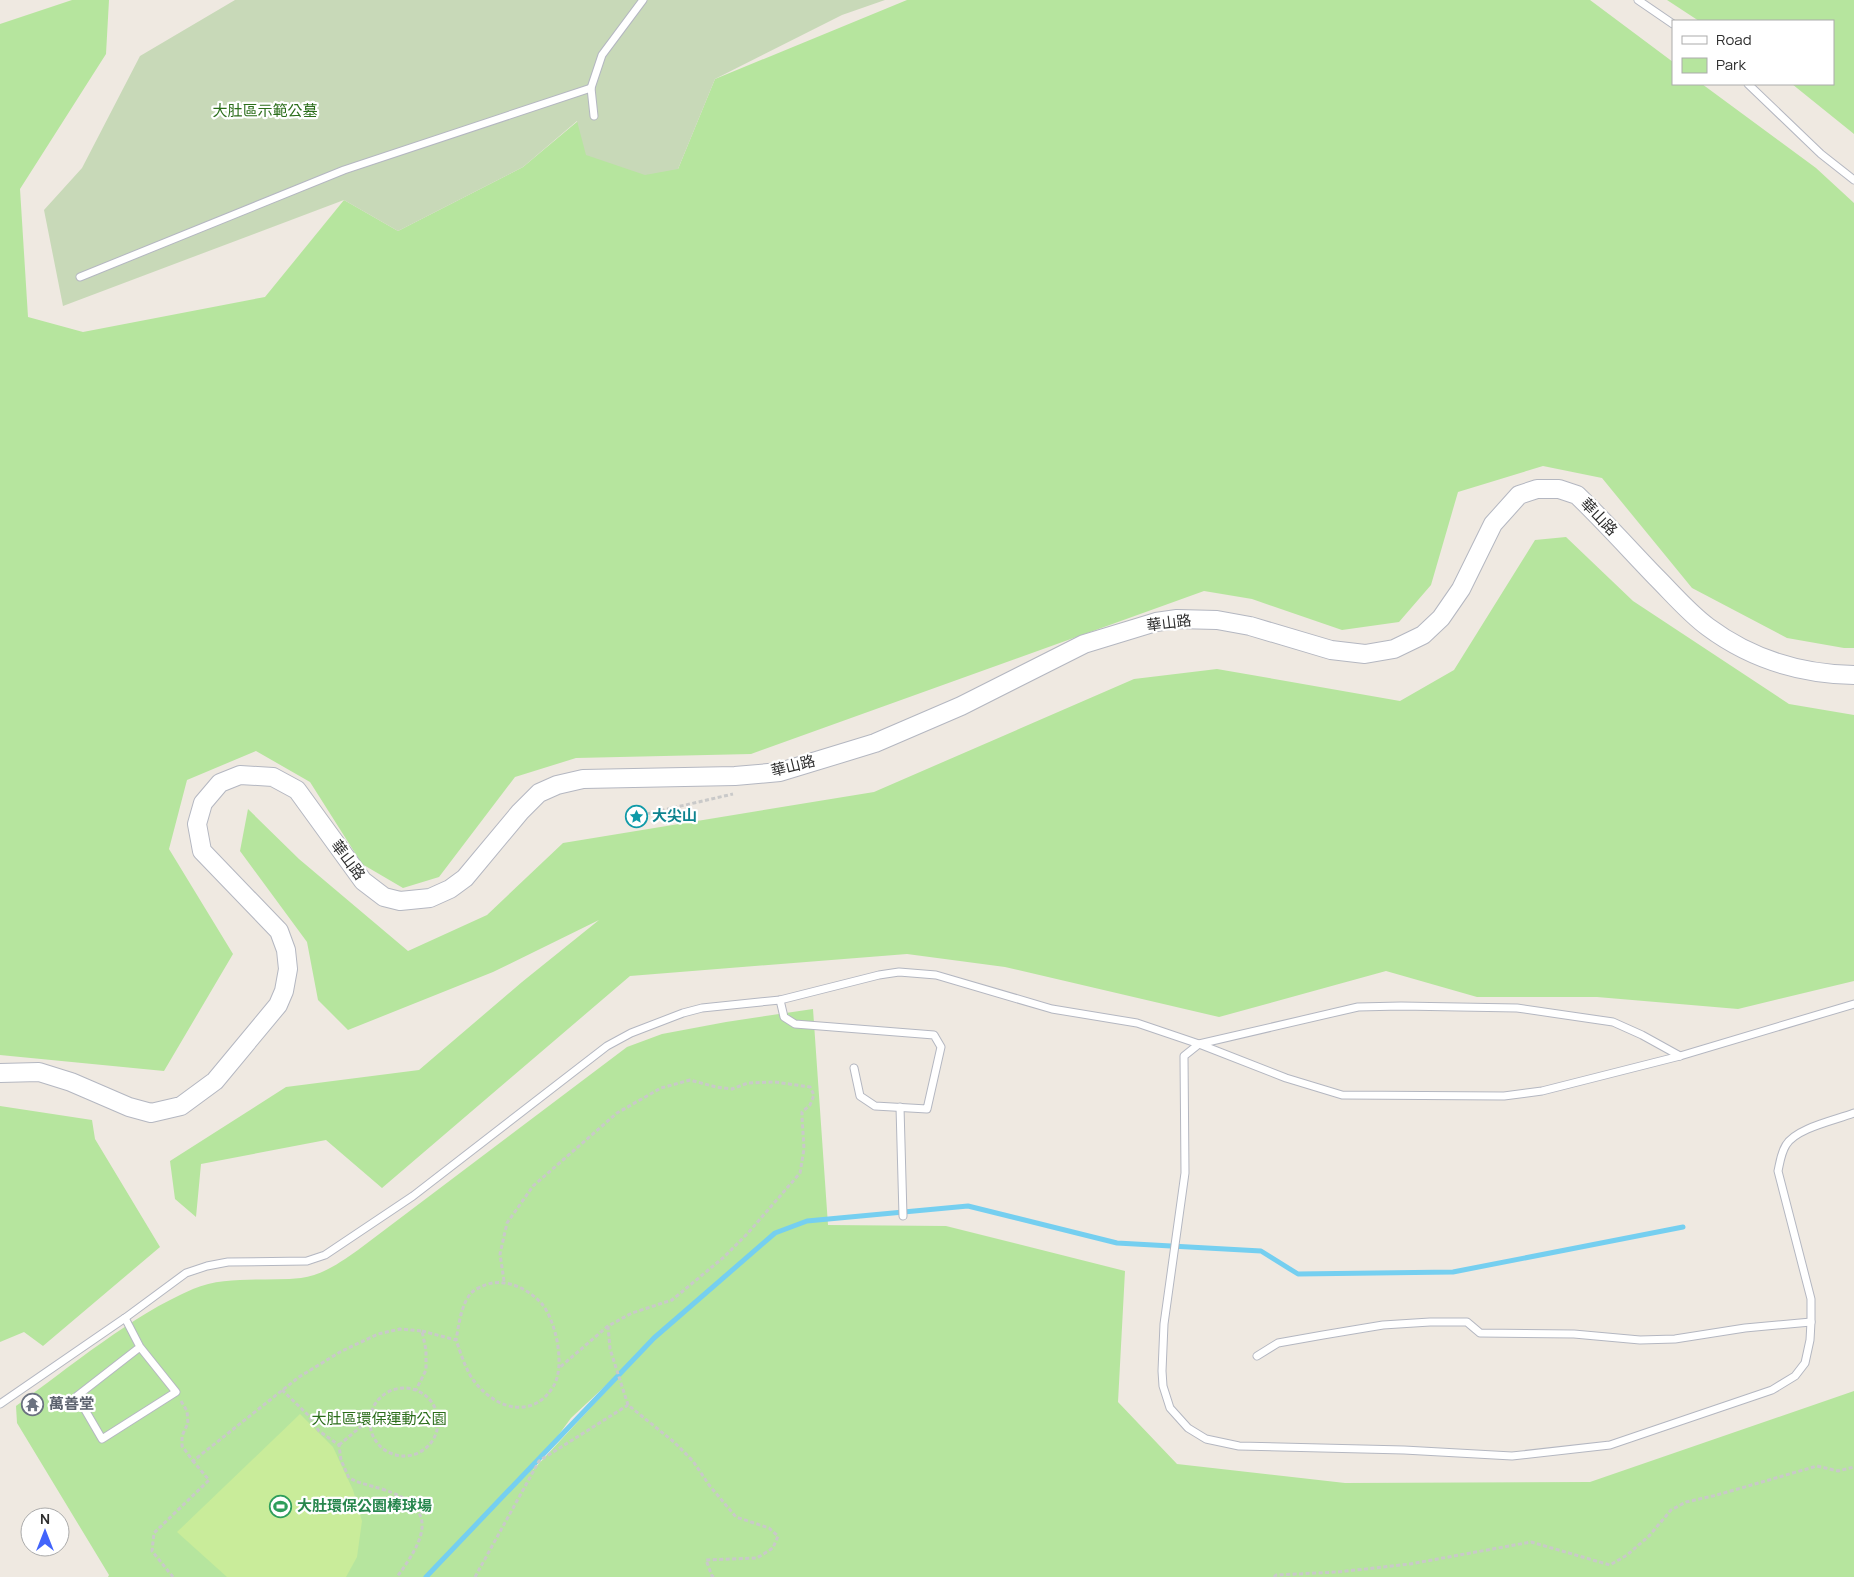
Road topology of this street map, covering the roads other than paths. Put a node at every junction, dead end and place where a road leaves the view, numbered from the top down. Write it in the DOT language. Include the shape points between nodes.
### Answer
graph roads {
  1 [pos="643,0"];
  2 [pos="1638,0"];
  3 [pos="1672,23"];
  4 [pos="1749,85"];
  5 [pos="591,88"];
  6 [pos="594,116"];
  7 [pos="1854,180"];
  8 [pos="80,277"];
  9 [pos="1854,676"];
  10 [pos="780,1000"];
  11 [pos="1854,1004"];
  12 [pos="1200,1044"];
  13 [pos="1680,1056"];
  14 [pos="854,1068"];
  15 [pos="0,1073"];
  16 [pos="900,1107"];
  17 [pos="1854,1113"];
  18 [pos="903,1216"];
  19 [pos="125,1318"];
  20 [pos="1811,1322"];
  21 [pos="140,1347"];
  22 [pos="1257,1356"];
  23 [pos="0,1404"];
  1 -- 5 [label="lane" via="602,55"];
  2 -- 3 [label="lane"];
  4 -- 7 [label="lane" via="1821,154"];
  5 -- 6 [label="lane"];
  5 -- 8 [label="lane" via="344,170"];
  9 -- 15 [label="street, 華山路" via="1827,675 1776,663 1733,643 1679,602 1577,495 1559,489 1537,489 1519,495 1493,524 1462,589 1441,618 1423,635 1394,649 1365,654 1331,650 1250,626 1217,620 1156,622 1084,644 961,706 875,743 780,772 583,779 557,785 539,793 520,812 465,878 450,890 430,898 400,901 384,897 363,882 297,790 273,777 240,775 220,783 204,803 197,824 202,851 280,931 288,969 278,1005 215,1081 180,1106 152,1113 128,1107 39,1072"];
  10 -- 12 [label="lane" via="879,975 899,972 936,975 1052,1009 1137,1024"];
  10 -- 16 [label="lane" via="784,1017 795,1024 934,1035 941,1047 927,1109"];
  10 -- 19 [label="lane" via="702,1008 631,1033 607,1046 413,1196 325,1255 307,1261 228,1262 207,1266 186,1273"];
  11 -- 13 [label="lane"];
  12 -- 13 [label="lane" via="1358,1007 1517,1008 1613,1022"];
  12 -- 13 [label="lane" via="1286,1078 1342,1095 1525,1094"];
  12 -- 20 [label="lane" via="1184,1056 1185,1173 1164,1324 1162,1371 1170,1408 1188,1428 1206,1438 1239,1446 1512,1456 1610,1445 1772,1390 1795,1376 1805,1363"];
  14 -- 16 [label="lane" via="860,1096 875,1106"];
  16 -- 18 [label="lane"];
  17 -- 20 [label="lane" via="1791,1138 1780,1157 1778,1171 1811,1299"];
  19 -- 21 [label="lane"];
  19 -- 23 [label="lane"];
  20 -- 22 [label="lane" via="1675,1339 1640,1340 1574,1334 1480,1333 1466,1322 1430,1322 1278,1343"];
  21 -- 21 [label="lane" via="176,1392 102,1439 77,1396"];
}
